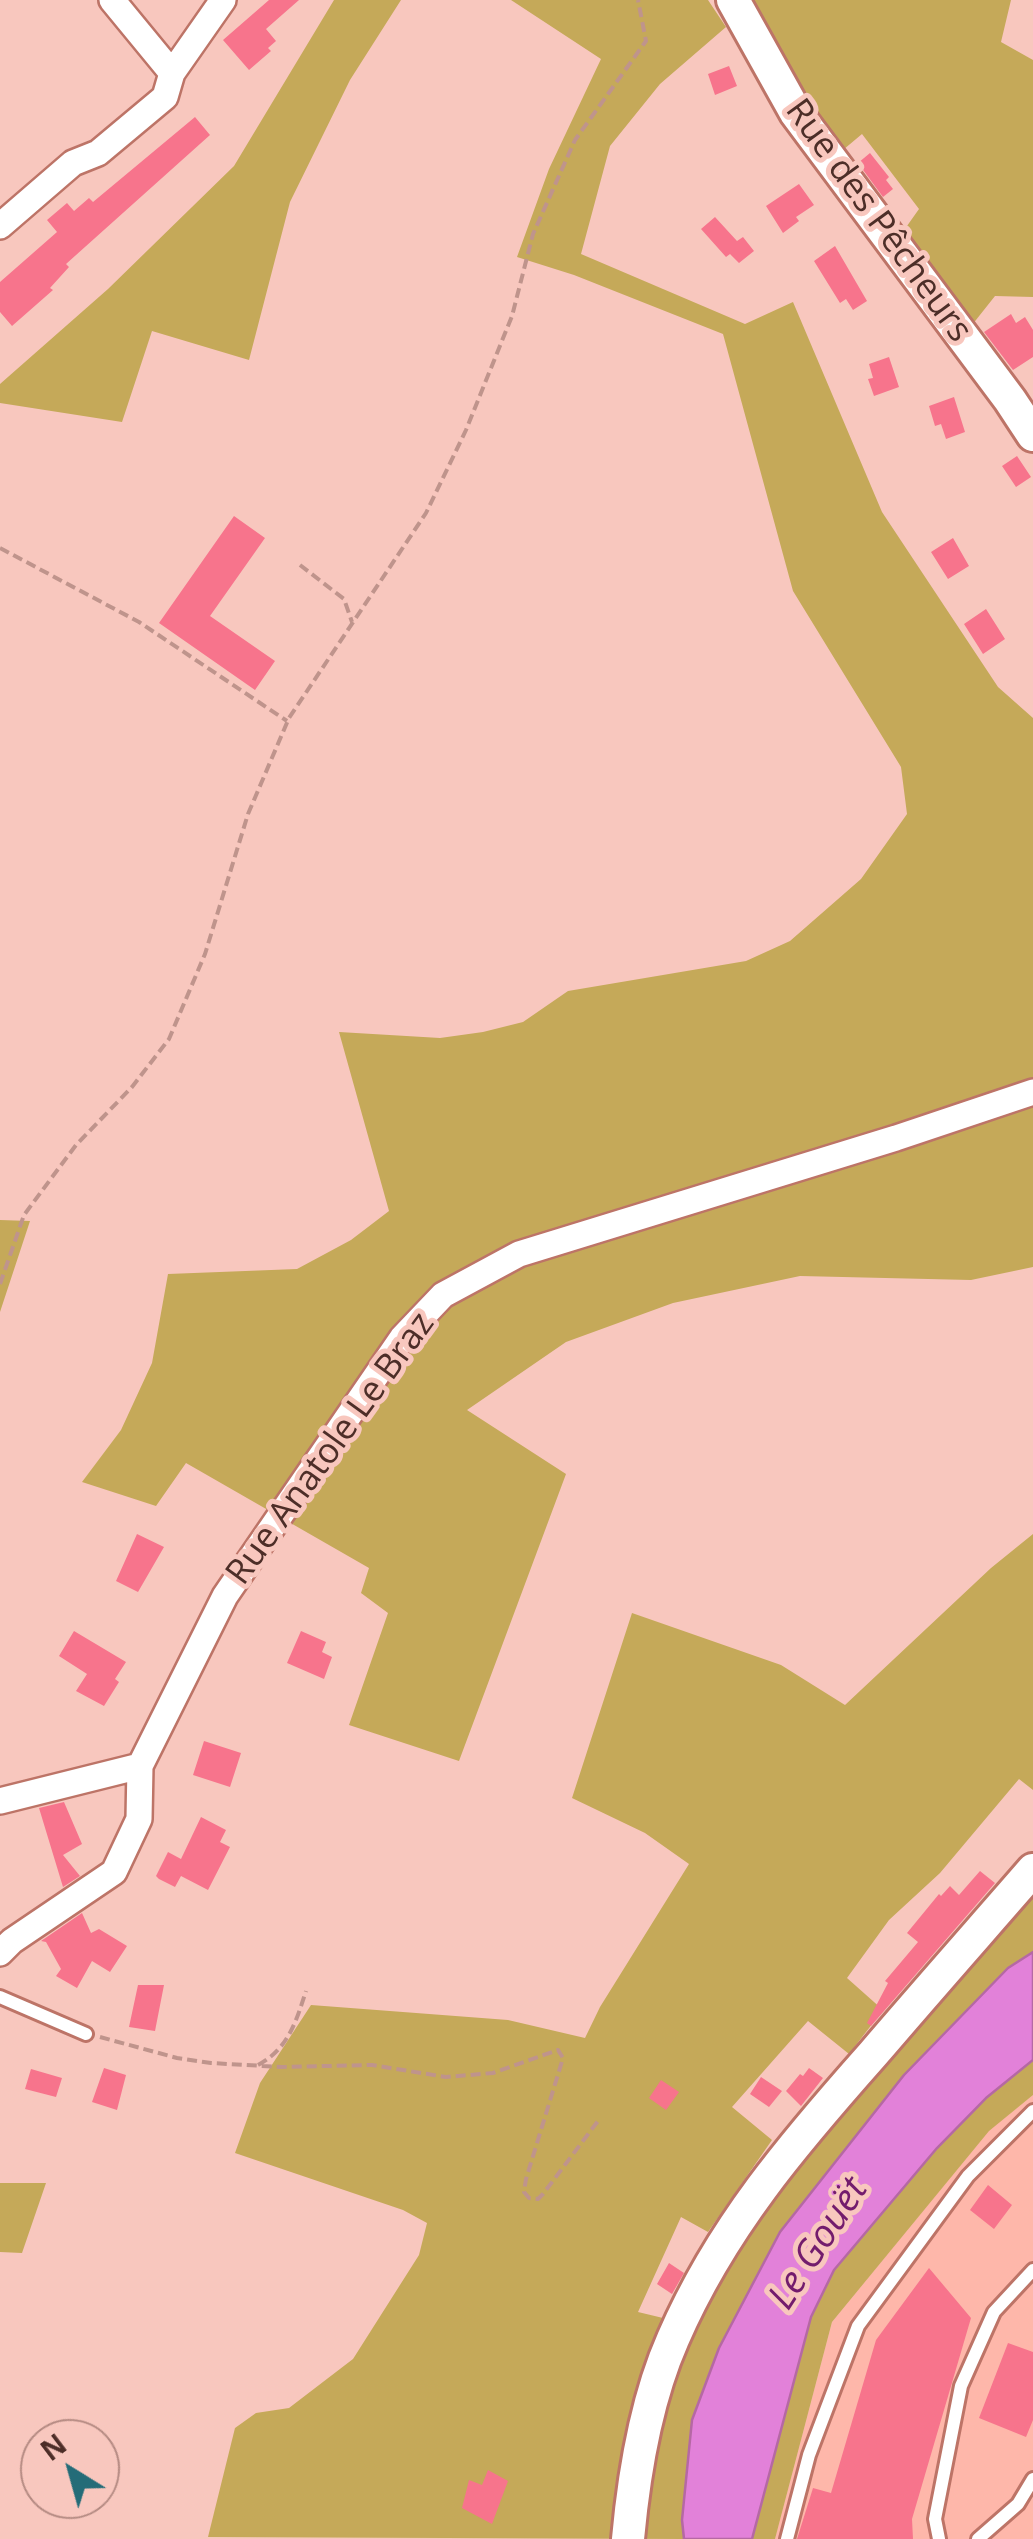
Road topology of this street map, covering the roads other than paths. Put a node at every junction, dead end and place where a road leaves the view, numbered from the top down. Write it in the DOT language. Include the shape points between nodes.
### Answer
graph roads {
  1 [pos="112,0"];
  2 [pos="223,0"];
  3 [pos="732,0"];
  4 [pos="172,72"];
  5 [pos="0,226"];
  6 [pos="1033,435"];
  7 [pos="1033,1092"];
  8 [pos="140,1766"];
  9 [pos="0,1800"];
  10 [pos="1033,1870"];
  11 [pos="0,1953"];
  12 [pos="0,1997"];
  13 [pos="86,2034"];
  14 [pos="1033,2112"];
  15 [pos="1033,2270"];
  16 [pos="1033,2479"];
  17 [pos="628,2539"];
  18 [pos="787,2539"];
  19 [pos="938,2539"];
  20 [pos="978,2539"];
  1 -- 4 [label="street"];
  2 -- 4 [label="street"];
  3 -- 6 [label="street, Rue des Pêcheurs" via="796,113"];
  4 -- 5 [label="street" via="164,97"];
  7 -- 8 [label="street, Rue Anatole Le Braz" via="519,1254 444,1295 402,1338 225,1596"];
  8 -- 9 [label="street"];
  8 -- 11 [label="street" via="138,1819 114,1872"];
  10 -- 17 [label="street" via="797,2140 700,2281 652,2403"];
  12 -- 13 [label="lane"];
  14 -- 18 [label="lane" via="968,2176 858,2326 809,2455"];
  15 -- 19 [label="lane" via="994,2312 960,2386 935,2518"];
  16 -- 20 [label="lane" via="1018,2504"];
}
